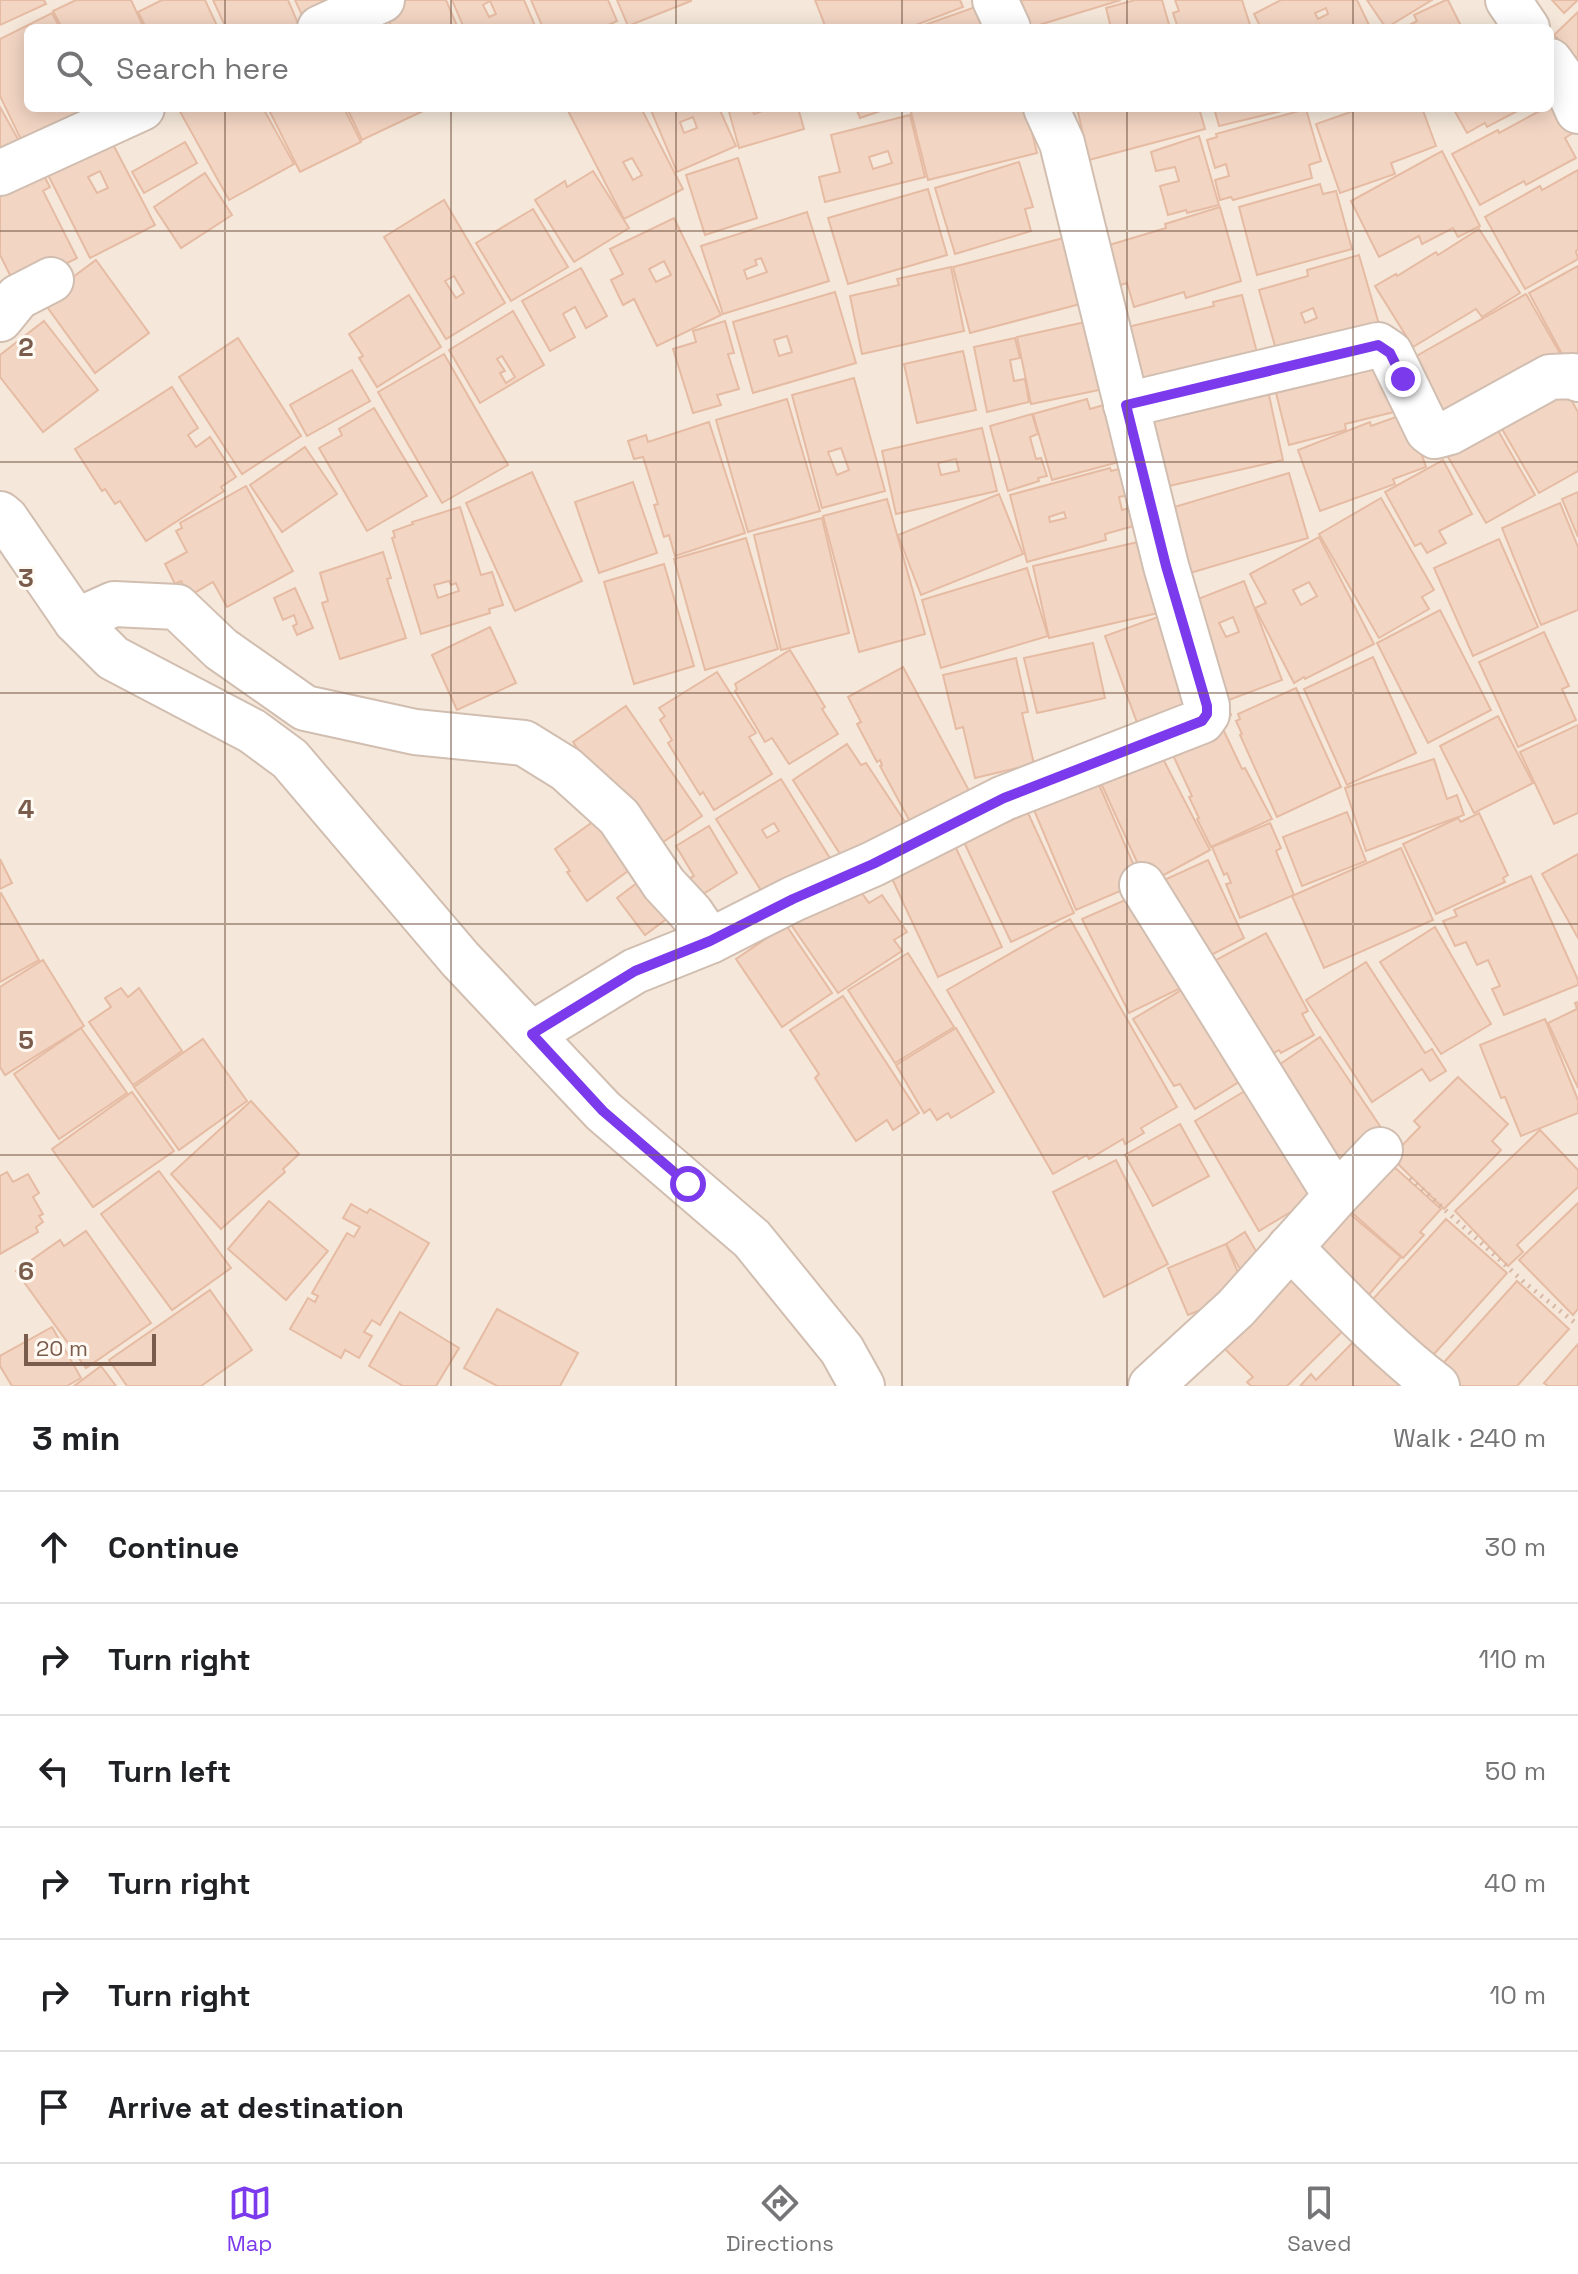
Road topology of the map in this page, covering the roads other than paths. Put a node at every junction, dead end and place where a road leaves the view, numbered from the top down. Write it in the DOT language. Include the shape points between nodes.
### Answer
graph roads {
  1 [pos="382,0"];
  2 [pos="995,0"];
  3 [pos="1508,0"];
  4 [pos="329,24"];
  5 [pos="1006,24"];
  6 [pos="1524,24"];
  7 [pos="1554,67"];
  8 [pos="1578,111"];
  9 [pos="133,112"];
  10 [pos="1048,112"];
  11 [pos="0,173"];
  12 [pos="51,280"];
  13 [pos="0,319"];
  14 [pos="1578,379"];
  15 [pos="1126,405"];
  16 [pos="0,514"];
  17 [pos="76,621"];
  18 [pos="1142,885"];
  19 [pos="710,941"];
  20 [pos="532,1034"];
  21 [pos="1380,1150"];
  22 [pos="1336,1196"];
  23 [pos="1290,1247"];
  24 [pos="862,1386"];
  25 [pos="1151,1386"];
  26 [pos="1437,1386"];
  1 -- 4 [label="street"];
  2 -- 5 [label="street"];
  3 -- 6 [label="street"];
  7 -- 8 [label="street"];
  9 -- 11 [label="street"];
  10 -- 15 [label="street" via="1062,143"];
  12 -- 13 [label="street" via="18,297"];
  14 -- 15 [label="street" via="1550,377 1435,436 1390,353 1378,345"];
  15 -- 19 [label="street" via="1207,706 1202,721 1004,798"];
  16 -- 17 [label="street"];
  17 -- 19 [label="street" via="114,604 177,607 221,649 305,708 415,732 524,743 566,769 619,817"];
  17 -- 20 [label="street" via="113,658 252,731 290,759 460,959"];
  18 -- 22 [label="street"];
  19 -- 20 [label="street" via="635,971"];
  20 -- 24 [label="street" via="603,1111 752,1239 842,1350"];
  21 -- 22 [label="street"];
  22 -- 23 [label="street"];
  23 -- 25 [label="street" via="1236,1308"];
  23 -- 26 [label="street"];
}
